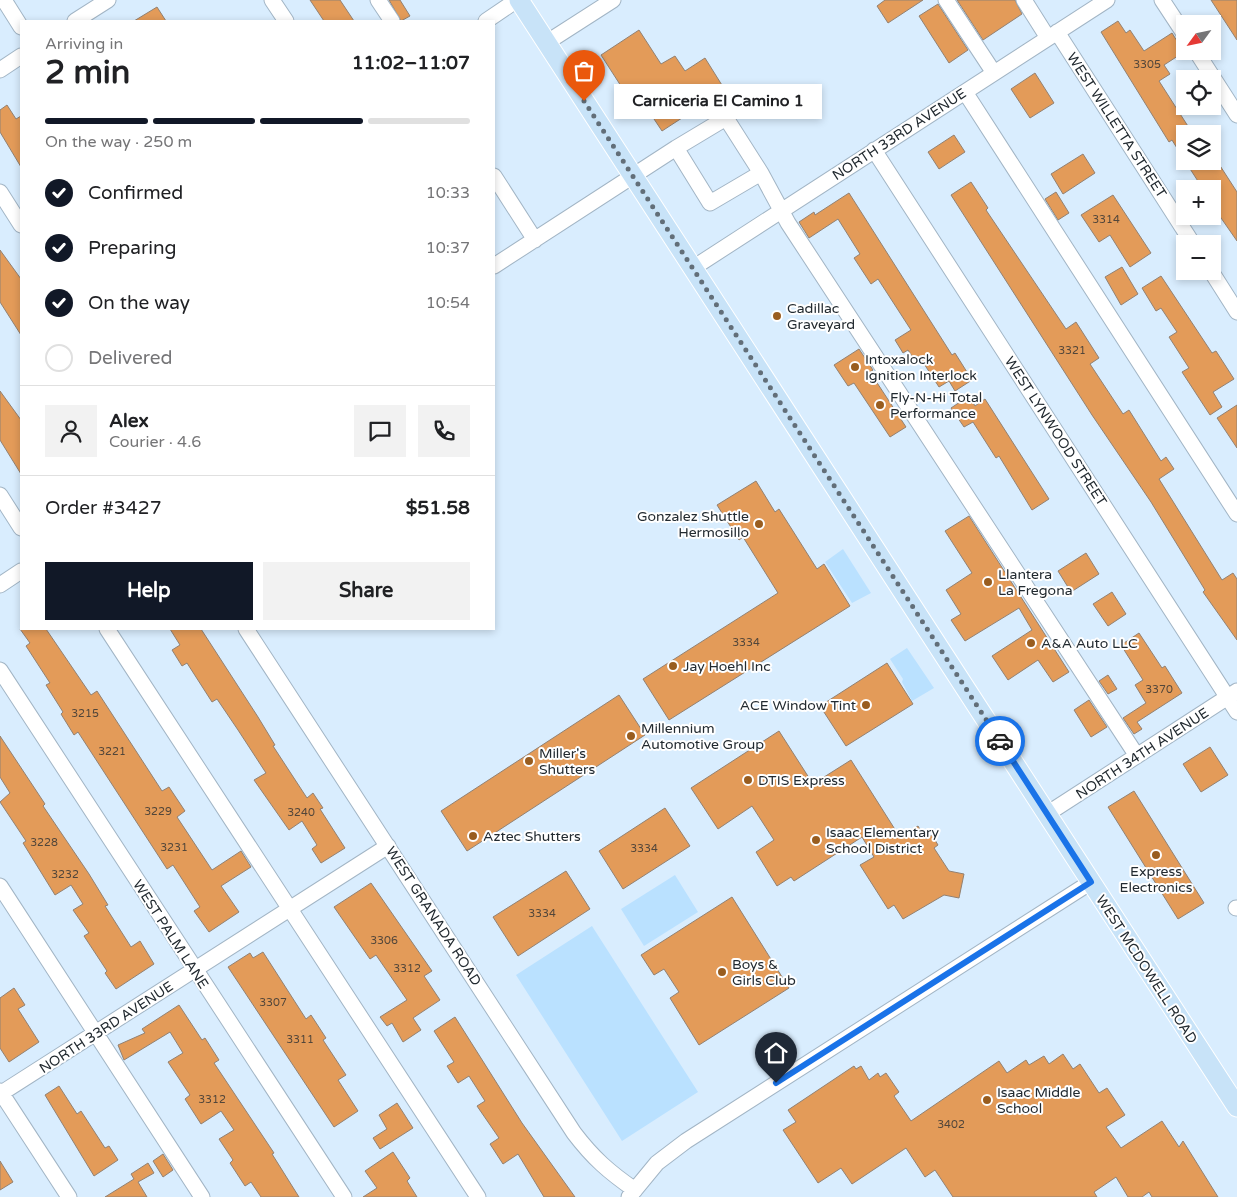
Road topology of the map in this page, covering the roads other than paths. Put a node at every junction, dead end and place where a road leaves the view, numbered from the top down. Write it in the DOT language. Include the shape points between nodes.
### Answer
graph roads {
  1 [pos="4,0"];
  2 [pos="108,0"];
  3 [pos="272,0"];
  4 [pos="378,0"];
  5 [pos="518,0"];
  6 [pos="613,0"];
  7 [pos="946,0"];
  8 [pos="1024,0"];
  9 [pos="1106,0"];
  10 [pos="1162,0"];
  11 [pos="82,19"];
  12 [pos="285,20"];
  13 [pos="391,20"];
  14 [pos="488,20"];
  15 [pos="1176,21"];
  16 [pos="20,25"];
  17 [pos="1052,35"];
  18 [pos="546,43"];
  19 [pos="20,57"];
  20 [pos="1202,60"];
  21 [pos="0,70"];
  22 [pos="994,73"];
  23 [pos="964,92"];
  24 [pos="1237,115"];
  25 [pos="676,148"];
  26 [pos="874,150"];
  27 [pos="761,173"];
  28 [pos="633,176"];
  29 [pos="495,178"];
  30 [pos="0,192"];
  31 [pos="782,210"];
  32 [pos="20,222"];
  33 [pos="1187,235"];
  34 [pos="535,240"];
  35 [pos="495,265"];
  36 [pos="693,268"];
  37 [pos="1217,280"];
  38 [pos="1237,312"];
  39 [pos="0,495"];
  40 [pos="1237,514"];
  41 [pos="20,526"];
  42 [pos="20,572"];
  43 [pos="0,584"];
  44 [pos="108,630"];
  45 [pos="247,630"];
  46 [pos="0,670"];
  47 [pos="1232,694"];
  48 [pos="1237,712"];
  49 [pos="1137,756"];
  50 [pos="1047,814"];
  51 [pos="388,846"];
  52 [pos="1091,882"];
  53 [pos="0,886"];
  54 [pos="289,909"];
  55 [pos="194,970"];
  56 [pos="95,1034"];
  57 [pos="0,1093"];
  58 [pos="1237,1107"];
  59 [pos="632,1194"];
  60 [pos="69,1197"];
  61 [pos="202,1197"];
  62 [pos="344,1197"];
  63 [pos="478,1197"];
  1 -- 16 [label="street"];
  2 -- 11 [label="street"];
  3 -- 12 [label="street"];
  4 -- 13 [label="street"];
  5 -- 14 [label="street"];
  5 -- 18 [label="main road, WEST MCDOWELL ROAD"];
  6 -- 18 [label="street"];
  7 -- 22 [label="street"];
  8 -- 17 [label="street, WEST WILLETTA STREET"];
  9 -- 17 [label="street, NORTH 33RD AVENUE"];
  10 -- 15 [label="street"];
  17 -- 22 [label="street, NORTH 33RD AVENUE"];
  17 -- 33 [label="street, WEST WILLETTA STREET"];
  18 -- 28 [label="main road, WEST MCDOWELL ROAD"];
  19 -- 21 [label="street"];
  20 -- 24 [label="street"];
  22 -- 23 [label="street, NORTH 33RD AVENUE"];
  23 -- 26 [label="street, NORTH 33RD AVENUE"];
  23 -- 40 [label="street"];
  25 -- 27 [label="street" via="726,118"];
  25 -- 27 [label="street" via="710,203"];
  25 -- 28 [label="street"];
  26 -- 31 [label="street, NORTH 33RD AVENUE"];
  26 -- 47 [label="street, WEST LYNWOOD STREET"];
  27 -- 31 [label="street"];
  28 -- 34 [label="street"];
  28 -- 36 [label="main road, WEST MCDOWELL ROAD"];
  29 -- 34 [label="street"];
  30 -- 32 [label="street"];
  31 -- 36 [label="street, NORTH 33RD AVENUE"];
  31 -- 49 [label="street"];
  34 -- 35 [label="street"];
  36 -- 50 [label="main road, WEST MCDOWELL ROAD"];
  37 -- 38 [label="street"];
  39 -- 41 [label="street"];
  42 -- 43 [label="street"];
  44 -- 54 [label="street"];
  45 -- 51 [label="street, WEST GRANADA ROAD"];
  46 -- 55 [label="street, WEST PALM LANE"];
  47 -- 48 [label="street, WEST LYNWOOD STREET"];
  47 -- 49 [label="street, NORTH 34TH AVENUE"];
  49 -- 50 [label="street, NORTH 34TH AVENUE"];
  50 -- 52 [label="main road, WEST MCDOWELL ROAD"];
  51 -- 54 [label="street, NORTH 33RD AVENUE"];
  51 -- 59 [label="street, WEST GRANADA ROAD" via="574,1133 596,1160"];
  52 -- 58 [label="main road, WEST MCDOWELL ROAD"];
  52 -- 59 [label="street" via="686,1141 657,1163"];
  53 -- 56 [label="street"];
  54 -- 55 [label="street, NORTH 33RD AVENUE"];
  54 -- 63 [label="street"];
  55 -- 56 [label="street, NORTH 33RD AVENUE"];
  55 -- 62 [label="street, WEST PALM LANE"];
  56 -- 57 [label="street, NORTH 33RD AVENUE"];
  56 -- 61 [label="street"];
  57 -- 60 [label="street"];
}
